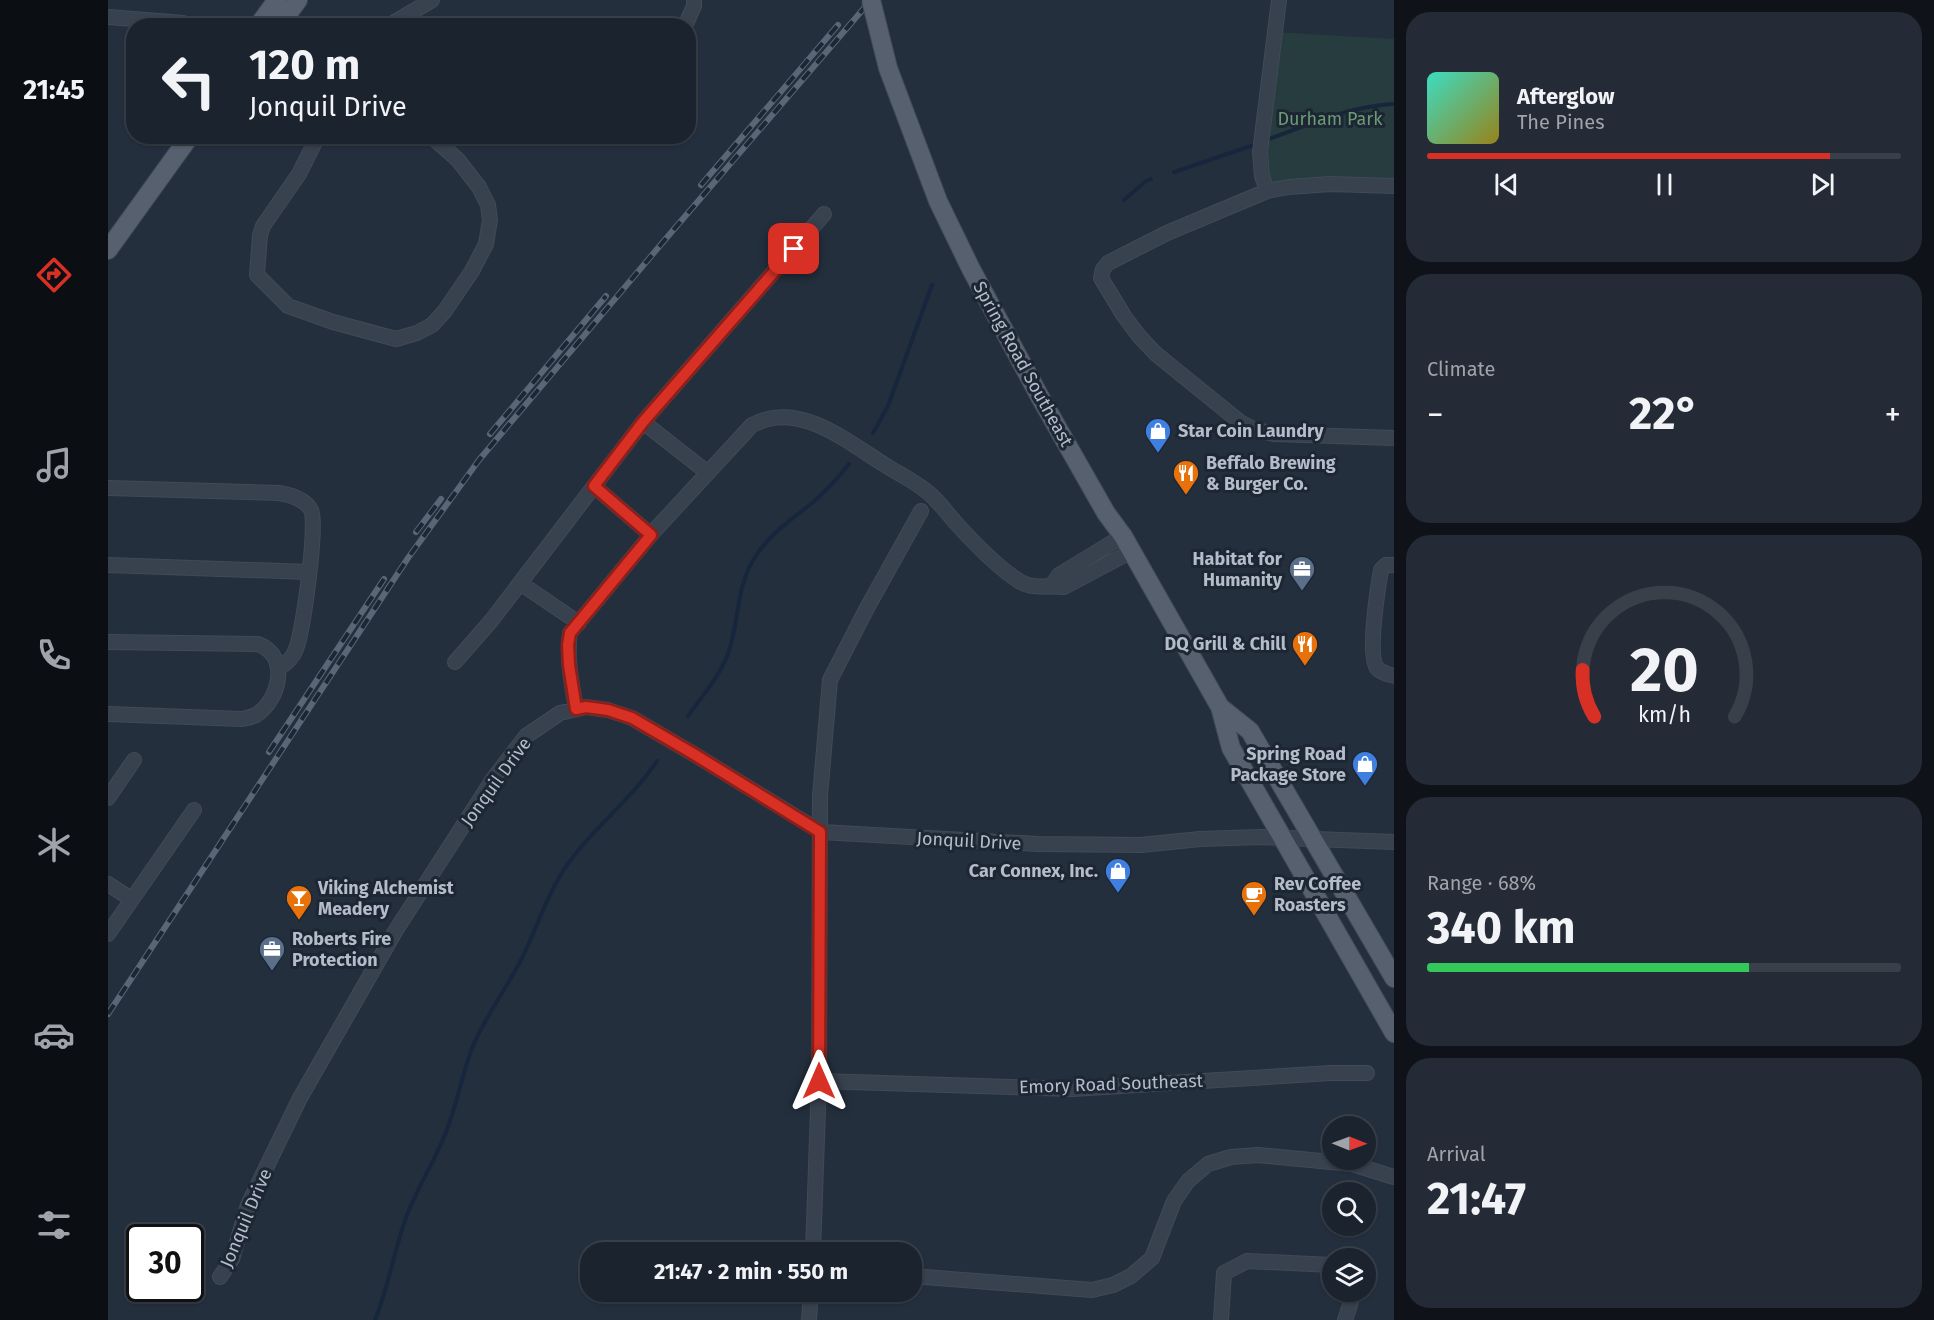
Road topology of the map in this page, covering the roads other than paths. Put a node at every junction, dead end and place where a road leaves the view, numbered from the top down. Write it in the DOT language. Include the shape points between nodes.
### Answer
graph roads {
  1 [pos="277,0"];
  2 [pos="298,0"];
  3 [pos="432,0"];
  4 [pos="694,0"];
  5 [pos="871,0"];
  6 [pos="1279,0"];
  7 [pos="108,16"];
  8 [pos="129,18"];
  9 [pos="264,18"];
  10 [pos="285,18"];
  11 [pos="402,18"];
  12 [pos="689,18"];
  13 [pos="184,144"];
  14 [pos="314,144"];
  15 [pos="440,144"];
  16 [pos="1394,186"];
  17 [pos="1267,191"];
  18 [pos="824,214"];
  19 [pos="108,250"];
  20 [pos="643,422"];
  21 [pos="1394,438"];
  22 [pos="708,473"];
  23 [pos="594,486"];
  24 [pos="108,488"];
  25 [pos="921,511"];
  26 [pos="651,535"];
  27 [pos="1126,544"];
  28 [pos="108,565"];
  29 [pos="1394,565"];
  30 [pos="309,572"];
  31 [pos="520,583"];
  32 [pos="579,623"];
  33 [pos="108,642"];
  34 [pos="455,662"];
  35 [pos="278,669"];
  36 [pos="1394,676"];
  37 [pos="1220,707"];
  38 [pos="576,709"];
  39 [pos="108,714"];
  40 [pos="134,760"];
  41 [pos="108,798"];
  42 [pos="194,810"];
  43 [pos="820,832"];
  44 [pos="1282,838"];
  45 [pos="1313,839"];
  46 [pos="1394,842"];
  47 [pos="108,884"];
  48 [pos="131,899"];
  49 [pos="108,934"];
  50 [pos="1394,978"];
  51 [pos="1394,1033"];
  52 [pos="1367,1073"];
  53 [pos="819,1081"];
  54 [pos="1394,1177"];
  55 [pos="813,1242"];
  56 [pos="1322,1265"];
  57 [pos="220,1277"];
  58 [pos="922,1277"];
  59 [pos="810,1302"];
  60 [pos="1351,1302"];
  61 [pos="809,1320"];
  62 [pos="1221,1320"];
  63 [pos="1345,1320"];
  1 -- 9 [label="main road"];
  2 -- 10 [label="main road"];
  3 -- 11 [label="street"];
  4 -- 12 [label="street"];
  5 -- 27 [label="main road, Spring Road Southeast, bridge" via="888,68 938,201 1040,397"];
  6 -- 17 [label="street" via="1260,152"];
  7 -- 8 [label="street"];
  13 -- 19 [label="main road"];
  14 -- 15 [label="street" via="299,174 263,226 257,275 288,306 396,339 432,325 472,272 486,244 488,205 458,160"];
  16 -- 17 [label="street" via="1330,184"];
  17 -- 21 [label="street" via="1108,263 1101,278 1139,336 1156,354 1240,422 1274,434"];
  18 -- 20 [label="street"];
  20 -- 22 [label="street"];
  20 -- 23 [label="street"];
  22 -- 26 [label="street"];
  22 -- 27 [label="street" via="752,425 764,418 790,416 819,425 855,445 930,494 964,532 1020,582 1036,587 1064,586"];
  23 -- 26 [label="street"];
  23 -- 31 [label="street"];
  24 -- 30 [label="street" via="279,493 296,498 310,508 313,518"];
  25 -- 43 [label="street" via="830,680"];
  26 -- 32 [label="street"];
  27 -- 37 [label="main road, Spring Road Southeast"];
  28 -- 30 [label="street"];
  29 -- 36 [label="street" via="1381,570 1373,657 1377,667"];
  30 -- 35 [label="street" via="296,650"];
  31 -- 32 [label="street"];
  31 -- 34 [label="street"];
  32 -- 38 [label="street" via="570,633 568,645"];
  33 -- 35 [label="street" via="258,645 274,654"];
  35 -- 39 [label="street" via="271,699 254,716 242,719"];
  37 -- 44 [label="main road, Spring Road Southeast" via="1231,748"];
  37 -- 45 [label="main road, Spring Road Southeast" via="1250,731"];
  38 -- 43 [label="street, Jonquil Drive" via="608,710 632,718"];
  38 -- 57 [label="street, Jonquil Drive" via="560,713 526,736 396,930 300,1098 248,1205 232,1259"];
  40 -- 41 [label="street"];
  42 -- 48 [label="street"];
  43 -- 44 [label="street, Jonquil Drive" via="1038,844 1141,845 1215,838"];
  43 -- 53 [label="street"];
  44 -- 45 [label="street, Jonquil Drive"];
  44 -- 51 [label="main road, Spring Road Southeast"];
  45 -- 46 [label="street, Jonquil Drive"];
  45 -- 50 [label="main road, Spring Road Southeast"];
  47 -- 48 [label="street"];
  48 -- 49 [label="street"];
  52 -- 53 [label="street, Emory Road Southeast" via="1072,1089"];
  53 -- 55 [label="street"];
  54 -- 58 [label="street" via="1352,1164 1258,1155 1232,1157 1208,1164 1188,1181 1174,1201 1152,1258 1113,1285 1092,1290"];
  56 -- 62 [label="street" via="1247,1261 1224,1274"];
  59 -- 61 [label="street"];
  60 -- 63 [label="street"];
}
